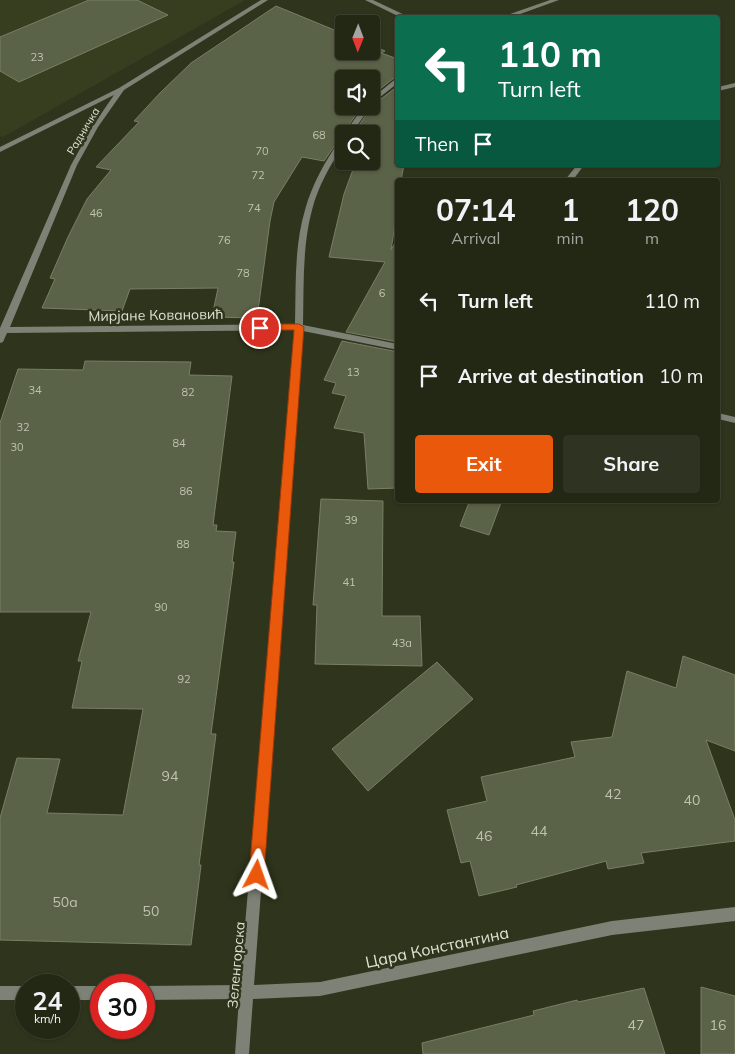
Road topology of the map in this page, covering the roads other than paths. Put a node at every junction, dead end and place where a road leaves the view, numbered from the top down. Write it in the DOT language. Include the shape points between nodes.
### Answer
graph roads {
  1 [pos="264,0"];
  2 [pos="368,0"];
  3 [pos="556,0"];
  4 [pos="401,15"];
  5 [pos="511,15"];
  6 [pos="395,82"];
  7 [pos="735,85"];
  8 [pos="122,89"];
  9 [pos="720,89"];
  10 [pos="380,95"];
  11 [pos="0,150"];
  12 [pos="335,152"];
  13 [pos="578,167"];
  14 [pos="570,178"];
  15 [pos="299,327"];
  16 [pos="3,330"];
  17 [pos="0,340"];
  18 [pos="395,346"];
  19 [pos="720,416"];
  20 [pos="735,420"];
  21 [pos="735,914"];
  22 [pos="248,992"];
  23 [pos="15,993"];
  24 [pos="155,993"];
  25 [pos="0,994"];
  26 [pos="242,1054"];
  1 -- 8 [label="street, Радничка"];
  2 -- 4 [label="street"];
  3 -- 5 [label="street"];
  6 -- 10 [label="street"];
  7 -- 9 [label="street"];
  8 -- 11 [label="street"];
  8 -- 16 [label="street, Радничка" via="95,127 74,165"];
  12 -- 15 [label="street, Зеленгорска" via="306,216"];
  13 -- 14 [label="street"];
  15 -- 16 [label="street, Мирјане Ковановић"];
  15 -- 18 [label="street, Мирјане Ковановић"];
  15 -- 22 [label="street, Зеленгорска"];
  16 -- 17 [label="street, Радничка"];
  19 -- 20 [label="street"];
  21 -- 22 [label="street, Цара Константина" via="612,928 320,989"];
  22 -- 24 [label="street, Цара Константина"];
  22 -- 26 [label="street, Зеленгорска"];
  23 -- 25 [label="street"];
}
